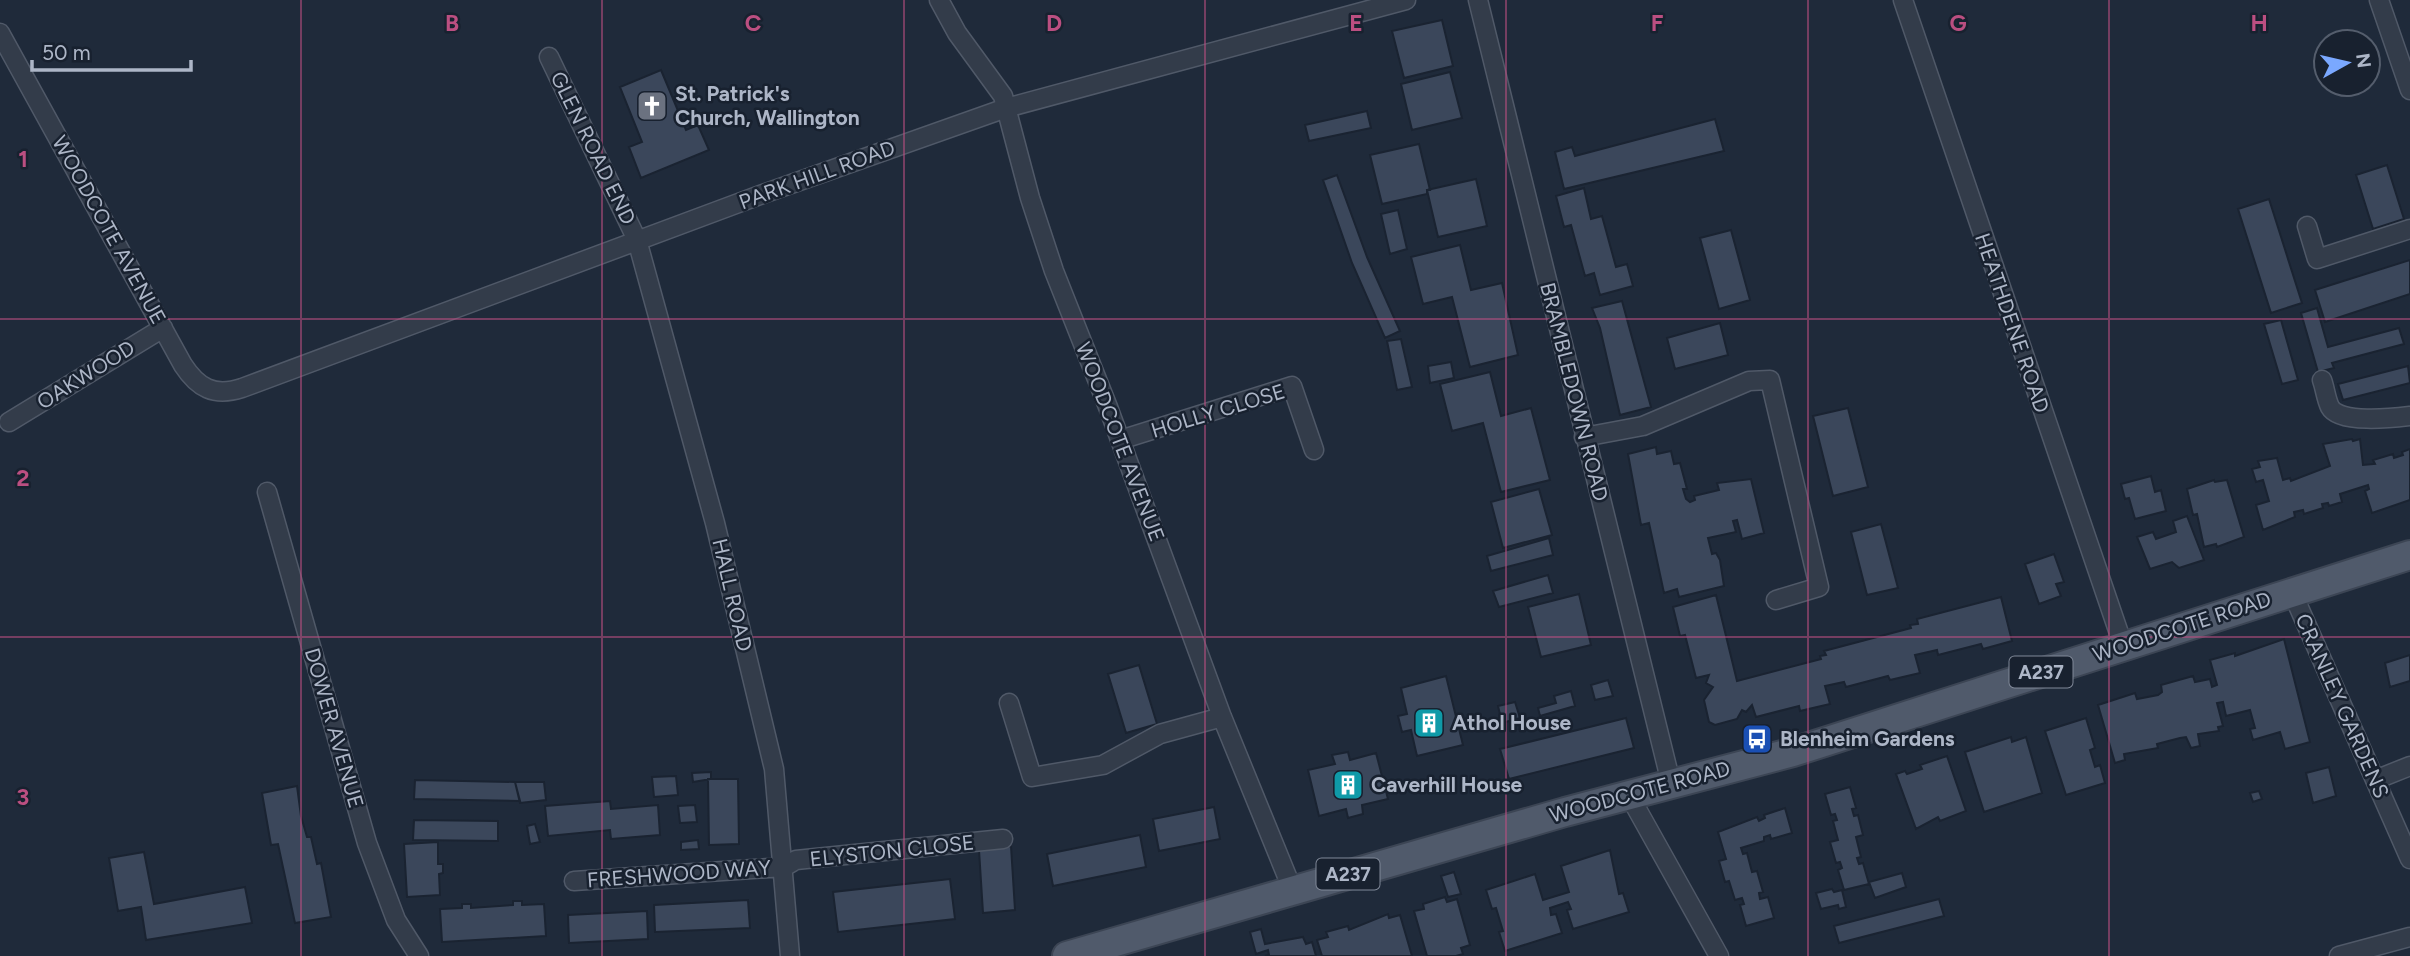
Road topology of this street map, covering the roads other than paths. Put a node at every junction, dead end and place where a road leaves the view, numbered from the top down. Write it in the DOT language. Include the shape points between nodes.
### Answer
graph roads {
  1 [pos="939,0"];
  2 [pos="1406,0"];
  3 [pos="1478,0"];
  4 [pos="1903,0"];
  5 [pos="2379,0"];
  6 [pos="0,33"];
  7 [pos="549,57"];
  8 [pos="2410,90"];
  9 [pos="1006,108"];
  10 [pos="2307,226"];
  11 [pos="2410,229"];
  12 [pos="636,240"];
  13 [pos="163,328"];
  14 [pos="2322,380"];
  15 [pos="242,388"];
  16 [pos="2410,416"];
  17 [pos="9,422"];
  18 [pos="1584,437"];
  19 [pos="1120,440"];
  20 [pos="1314,450"];
  21 [pos="267,492"];
  22 [pos="2410,555"];
  23 [pos="2292,592"];
  24 [pos="1776,600"];
  25 [pos="2123,645"];
  26 [pos="1009,703"];
  27 [pos="1222,717"];
  28 [pos="2410,766"];
  29 [pos="2375,780"];
  30 [pos="1671,783"];
  31 [pos="1629,795"];
  32 [pos="1003,839"];
  33 [pos="2410,859"];
  34 [pos="784,867"];
  35 [pos="574,881"];
  36 [pos="1293,891"];
  37 [pos="2410,937"];
  38 [pos="1120,950"];
  39 [pos="419,956"];
  40 [pos="790,956"];
  41 [pos="1067,956"];
  42 [pos="1719,956"];
  43 [pos="2339,956"];
  1 -- 9 [label="street, WOODCOTE AVENUE" via="1003,96"];
  2 -- 9 [label="street, PARK HILL ROAD"];
  3 -- 18 [label="street, BRAMBLEDOWN ROAD"];
  4 -- 25 [label="street, HEATHDENE ROAD"];
  5 -- 8 [label="street"];
  6 -- 13 [label="street, WOODCOTE AVENUE"];
  7 -- 12 [label="street, GLEN ROAD END"];
  9 -- 12 [label="street, PARK HILL ROAD"];
  9 -- 19 [label="street, WOODCOTE AVENUE" via="1054,271"];
  10 -- 11 [label="street" via="2317,259"];
  12 -- 15 [label="street, PARK HILL ROAD"];
  12 -- 34 [label="street, HALL ROAD" via="715,523 774,769"];
  13 -- 15 [label="street, WOODCOTE AVENUE" via="198,384 221,393"];
  13 -- 17 [label="street, OAKWOOD"];
  14 -- 16 [label="street" via="2330,408 2345,417"];
  18 -- 24 [label="street" via="1643,426 1740,384 1770,380 1819,587"];
  18 -- 30 [label="street, BRAMBLEDOWN ROAD"];
  19 -- 20 [label="street, HOLLY CLOSE" via="1292,386"];
  19 -- 27 [label="street, WOODCOTE AVENUE"];
  21 -- 39 [label="street, DOWER AVENUE" via="367,843 396,920"];
  22 -- 23 [label="main road, WOODCOTE ROAD / A237"];
  23 -- 25 [label="main road, WOODCOTE ROAD / A237"];
  23 -- 29 [label="street, CRANLEY GARDENS"];
  25 -- 30 [label="main road, WOODCOTE ROAD / A237" via="1831,740"];
  26 -- 27 [label="street" via="1032,777 1103,765 1160,734"];
  27 -- 36 [label="street, WOODCOTE AVENUE"];
  28 -- 29 [label="street"];
  29 -- 33 [label="street, CRANLEY GARDENS"];
  30 -- 31 [label="main road, WOODCOTE ROAD / A237"];
  31 -- 36 [label="main road, WOODCOTE ROAD / A237"];
  31 -- 42 [label="street"];
  32 -- 34 [label="street, ELYSTON CLOSE" via="796,860"];
  34 -- 35 [label="street, FRESHWOOD WAY"];
  34 -- 40 [label="street, HALL ROAD"];
  36 -- 38 [label="main road, WOODCOTE ROAD / A237"];
  37 -- 43 [label="street"];
  38 -- 41 [label="main road, WOODCOTE ROAD / A237"];
}
